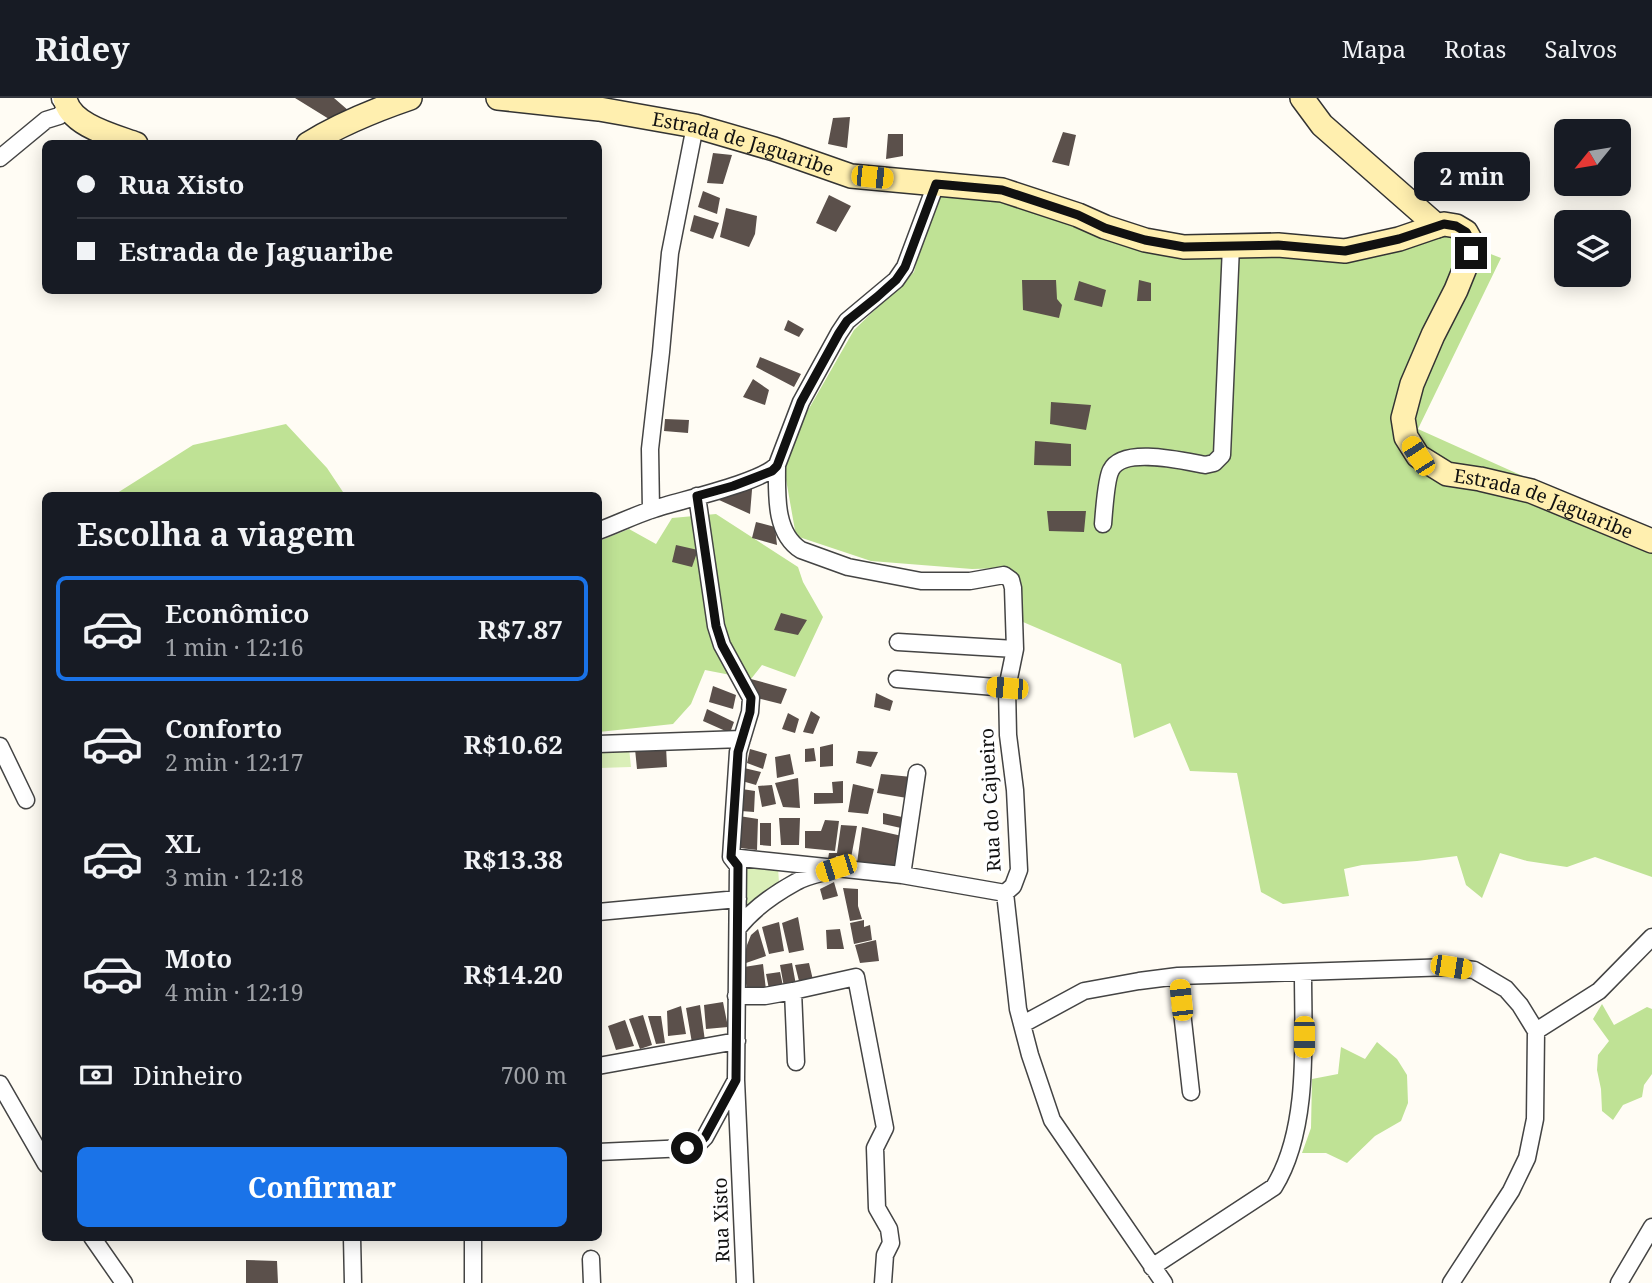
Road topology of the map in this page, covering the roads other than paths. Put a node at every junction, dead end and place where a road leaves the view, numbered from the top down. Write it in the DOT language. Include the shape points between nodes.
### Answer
graph roads {
  1 [pos="410,98"];
  2 [pos="498,98"];
  3 [pos="1302,98"];
  4 [pos="63,100"];
  5 [pos="695,126"];
  6 [pos="125,140"];
  7 [pos="315,140"];
  8 [pos="0,158"];
  9 [pos="936,184"];
  10 [pos="1437,226"];
  11 [pos="1231,246"];
  12 [pos="777,466"];
  13 [pos="697,496"];
  14 [pos="651,510"];
  15 [pos="1103,524"];
  16 [pos="602,529"];
  17 [pos="1652,541"];
  18 [pos="898,642"];
  19 [pos="1015,649"];
  20 [pos="897,679"];
  21 [pos="1007,688"];
  22 [pos="602,744"];
  23 [pos="0,746"];
  24 [pos="740,746"];
  25 [pos="918,773"];
  26 [pos="26,800"];
  27 [pos="731,857"];
  28 [pos="836,868"];
  29 [pos="902,875"];
  30 [pos="1005,893"];
  31 [pos="738,900"];
  32 [pos="602,912"];
  33 [pos="738,928"];
  34 [pos="1652,937"];
  35 [pos="1303,973"];
  36 [pos="1178,976"];
  37 [pos="793,991"];
  38 [pos="736,996"];
  39 [pos="1023,1024"];
  40 [pos="1536,1031"];
  41 [pos="737,1041"];
  42 [pos="796,1062"];
  43 [pos="602,1065"];
  44 [pos="736,1080"];
  45 [pos="0,1084"];
  46 [pos="1191,1092"];
  47 [pos="602,1152"];
  48 [pos="42,1157"];
  49 [pos="1652,1227"];
  50 [pos="95,1241"];
  51 [pos="352,1241"];
  52 [pos="473,1241"];
  53 [pos="590,1259"];
  54 [pos="1152,1267"];
  55 [pos="124,1283"];
  56 [pos="353,1283"];
  57 [pos="473,1283"];
  58 [pos="592,1283"];
  59 [pos="745,1283"];
  60 [pos="883,1283"];
  61 [pos="1164,1283"];
  62 [pos="1451,1283"];
  63 [pos="1619,1283"];
  1 -- 7 [label="street"];
  2 -- 5 [label="street, Estrada de Jaguaribe"];
  3 -- 10 [label="street, Estrada de Jaguaribe" via="1322,125"];
  4 -- 6 [label="street" via="82,122"];
  4 -- 8 [label="street" via="59,116 47,120"];
  5 -- 9 [label="street, Estrada de Jaguaribe" via="851,176"];
  5 -- 14 [label="street" via="670,253 650,449"];
  9 -- 11 [label="street, Estrada de Jaguaribe" via="1002,190 1145,240 1184,247"];
  9 -- 12 [label="street" via="905,267 839,333 801,402"];
  10 -- 11 [label="street, Estrada de Jaguaribe" via="1345,251"];
  10 -- 17 [label="street, Estrada de Jaguaribe" via="1456,226 1466,232 1471,253 1409,395 1403,418 1406,437 1418,456 1447,474 1531,491"];
  11 -- 15 [label="street" via="1222,455 1205,465 1136,456 1122,460 1110,471"];
  12 -- 13 [label="street"];
  12 -- 19 [label="street, Rua do Cajueiro" via="777,501 794,545 848,567 920,581 970,581 1004,575 1013,589"];
  13 -- 14 [label="street"];
  13 -- 24 [label="street, Rua Xisto" via="716,626 751,698"];
  14 -- 16 [label="street"];
  18 -- 19 [label="street"];
  19 -- 21 [label="street, Rua do Cajueiro"];
  20 -- 21 [label="street"];
  21 -- 30 [label="street, Rua do Cajueiro" via="1019,870"];
  22 -- 24 [label="street"];
  23 -- 26 [label="street"];
  24 -- 27 [label="street, Rua Xisto"];
  25 -- 29 [label="street"];
  27 -- 28 [label="street"];
  27 -- 31 [label="street, Rua Xisto" via="738,866"];
  28 -- 29 [label="street"];
  28 -- 33 [label="street" via="797,881"];
  29 -- 30 [label="street"];
  30 -- 39 [label="street, Rua do Cajueiro"];
  31 -- 32 [label="street"];
  31 -- 33 [label="street, Rua Xisto"];
  33 -- 38 [label="street, Rua Xisto"];
  34 -- 40 [label="street" via="1599,991"];
  35 -- 36 [label="street"];
  35 -- 40 [label="street" via="1474,970 1506,989"];
  35 -- 54 [label="street" via="1304,1058 1298,1118 1283,1171 1273,1186"];
  36 -- 39 [label="street" via="1084,991"];
  36 -- 46 [label="street"];
  37 -- 38 [label="street"];
  37 -- 42 [label="street"];
  37 -- 60 [label="street" via="856,977 885,1128 875,1148 877,1208 891,1243 885,1255"];
  38 -- 41 [label="street, Rua Xisto"];
  39 -- 54 [label="street, Rua do Cajueiro" via="1052,1120"];
  40 -- 62 [label="street" via="1535,1119 1527,1158"];
  41 -- 43 [label="street"];
  41 -- 44 [label="street, Rua Xisto"];
  44 -- 47 [label="street" via="697,1145"];
  44 -- 59 [label="street, Rua Xisto"];
  45 -- 48 [label="street"];
  49 -- 63 [label="street"];
  50 -- 55 [label="street"];
  51 -- 56 [label="street"];
  52 -- 57 [label="street"];
  53 -- 58 [label="street"];
  54 -- 61 [label="street, Rua do Cajueiro"];
}
